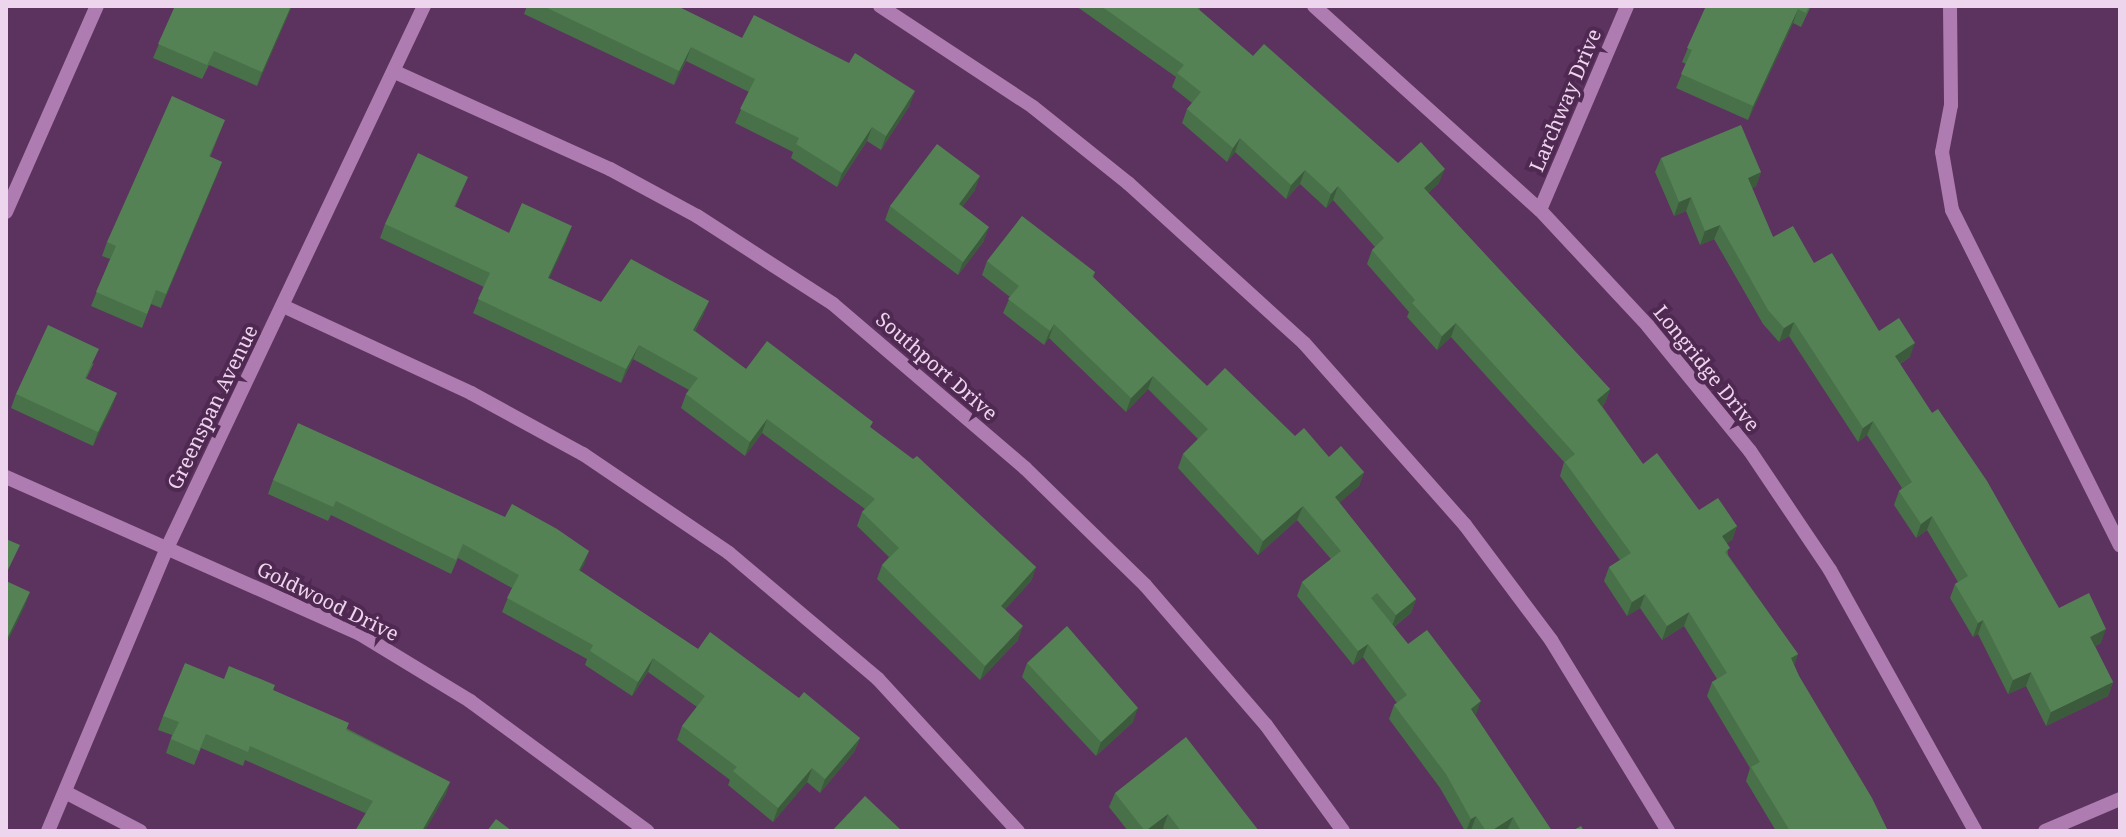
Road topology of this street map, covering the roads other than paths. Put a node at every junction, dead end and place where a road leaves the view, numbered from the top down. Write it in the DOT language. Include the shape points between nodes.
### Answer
graph roads {
  1 [pos="97,6"];
  2 [pos="424,6"];
  3 [pos="880,6"];
  4 [pos="1314,6"];
  5 [pos="1627,6"];
  6 [pos="1950,6"];
  7 [pos="395,72"];
  8 [pos="1540,210"];
  9 [pos="6,212"];
  10 [pos="283,306"];
  11 [pos="6,477"];
  12 [pos="2120,545"];
  13 [pos="168,546"];
  14 [pos="65,792"];
  15 [pos="2120,799"];
  16 [pos="48,831"];
  17 [pos="140,831"];
  18 [pos="647,831"];
  19 [pos="1018,831"];
  20 [pos="1343,831"];
  21 [pos="1668,831"];
  22 [pos="1975,831"];
  23 [pos="2045,831"];
  1 -- 9 [label="street"];
  2 -- 7 [label="street, Greenspan Avenue"];
  3 -- 21 [label="street" via="1045,116 1163,213 1304,343 1427,480 1532,614"];
  4 -- 8 [label="street, Longridge Drive"];
  5 -- 8 [label="street, Larchway Drive"];
  6 -- 12 [label="street" via="1951,105 1942,152 1952,210"];
  7 -- 10 [label="street, Greenspan Avenue"];
  7 -- 20 [label="street, Southport Drive" via="610,169 697,216 833,304 1025,468 1145,585 1266,725"];
  8 -- 22 [label="street, Longridge Drive" via="1648,326 1790,507 1901,691"];
  10 -- 13 [label="street, Greenspan Avenue"];
  10 -- 19 [label="street" via="471,393 583,454 729,553 878,679"];
  11 -- 13 [label="street, Goldwood Drive"];
  13 -- 14 [label="street, Greenspan Avenue"];
  13 -- 18 [label="street, Goldwood Drive" via="360,634 470,701"];
  14 -- 16 [label="street, Greenspan Avenue"];
  14 -- 17 [label="street"];
  15 -- 23 [label="street"];
}
